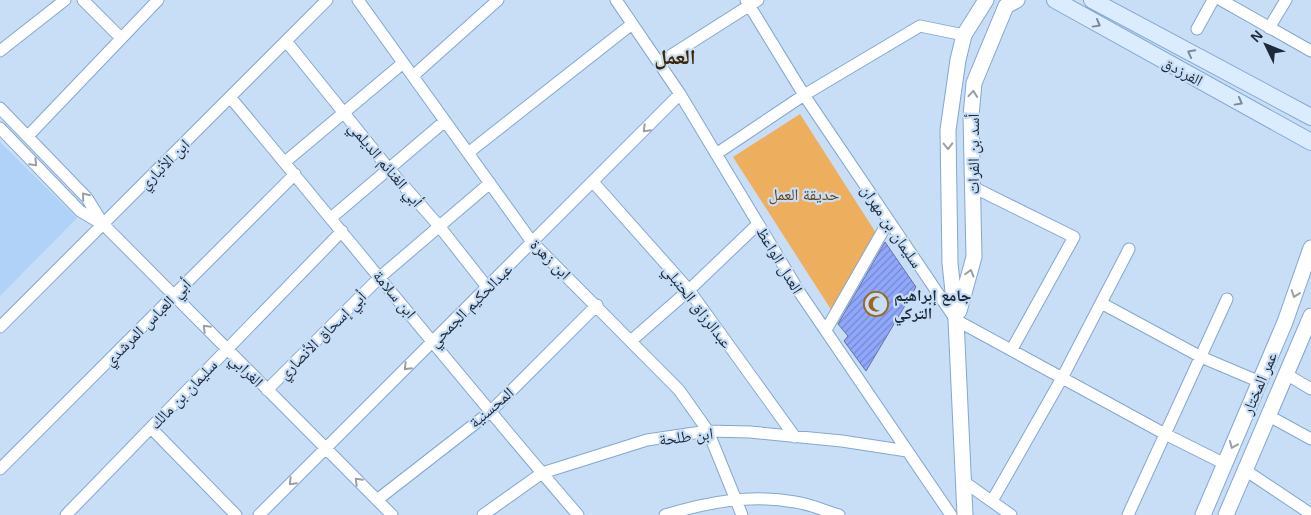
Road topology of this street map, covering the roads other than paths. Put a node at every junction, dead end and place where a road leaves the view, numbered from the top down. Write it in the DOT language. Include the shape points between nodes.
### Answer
graph roads {
  1 [pos="65,0"];
  2 [pos="83,0"];
  3 [pos="158,0"];
  4 [pos="327,0"];
  5 [pos="358,0"];
  6 [pos="498,0"];
  7 [pos="616,0"];
  8 [pos="986,0"];
  9 [pos="1018,0"];
  10 [pos="1055,0"];
  11 [pos="1092,0"];
  12 [pos="1213,0"];
  13 [pos="1222,0"];
  14 [pos="1286,0"];
  15 [pos="752,2"];
  16 [pos="632,24"];
  17 [pos="1269,28"];
  18 [pos="1197,29"];
  19 [pos="964,35"];
  20 [pos="121,38"];
  21 [pos="286,41"];
  22 [pos="0,51"];
  23 [pos="1311,52"];
  24 [pos="403,62"];
  25 [pos="659,63"];
  26 [pos="413,76"];
  27 [pos="680,94"];
  28 [pos="804,95"];
  29 [pos="230,97"];
  30 [pos="0,108"];
  31 [pos="343,113"];
  32 [pos="1311,117"];
  33 [pos="445,122"];
  34 [pos="0,128"];
  35 [pos="28,136"];
  36 [pos="1311,142"];
  37 [pos="468,153"];
  38 [pos="716,154"];
  39 [pos="285,162"];
  40 [pos="389,170"];
  41 [pos="295,174"];
  42 [pos="593,182"];
  43 [pos="490,183"];
  44 [pos="973,187"];
  45 [pos="331,218"];
  46 [pos="888,222"];
  47 [pos="103,224"];
  48 [pos="758,224"];
  49 [pos="439,226"];
  50 [pos="342,231"];
  51 [pos="532,242"];
  52 [pos="1311,248"];
  53 [pos="1129,249"];
  54 [pos="380,277"];
  55 [pos="487,287"];
  56 [pos="689,290"];
  57 [pos="174,296"];
  58 [pos="1227,299"];
  59 [pos="1101,303"];
  60 [pos="597,305"];
  61 [pos="956,320"];
  62 [pos="1310,324"];
  63 [pos="0,327"];
  64 [pos="826,330"];
  65 [pos="632,340"];
  66 [pos="434,341"];
  67 [pos="227,349"];
  68 [pos="1012,349"];
  69 [pos="1201,357"];
  70 [pos="1286,374"];
  71 [pos="1062,378"];
  72 [pos="1260,382"];
  73 [pos="1311,389"];
  74 [pos="267,390"];
  75 [pos="490,412"];
  76 [pos="1269,416"];
  77 [pos="151,428"];
  78 [pos="708,431"];
  79 [pos="1165,434"];
  80 [pos="795,436"];
  81 [pos="1311,440"];
  82 [pos="326,449"];
  83 [pos="907,451"];
  84 [pos="1225,464"];
  85 [pos="0,470"];
  86 [pos="1245,470"];
  87 [pos="542,473"];
  88 [pos="963,481"];
  89 [pos="736,498"];
  90 [pos="377,500"];
  91 [pos="992,501"];
  92 [pos="387,513"];
  93 [pos="1311,514"];
  94 [pos="66,515"];
  95 [pos="236,515"];
  96 [pos="260,515"];
  97 [pos="483,515"];
  98 [pos="578,515"];
  99 [pos="665,515"];
  100 [pos="742,515"];
  101 [pos="839,515"];
  102 [pos="951,515"];
  103 [pos="966,515"];
  104 [pos="1011,515"];
  105 [pos="1128,515"];
  106 [pos="1203,515"];
  107 [pos="1226,515"];
  1 -- 22 [label="street"];
  2 -- 20 [label="street"];
  3 -- 20 [label="street"];
  4 -- 21 [label="street, ابن الأنباري"];
  5 -- 24 [label="street, ابن زهرة"];
  6 -- 26 [label="street"];
  7 -- 16 [label="street, العدل الواعظ"];
  8 -- 19 [label="street, أسد بن الفرات"];
  44 -- 9 [label="street, أسد بن الفرات, one-way" via="974,83 1006,6"];
  10 -- 36 [label="main road, الفرزدق, one-way"];
  32 -- 11 [label="main road, الفرزدق, one-way"];
  12 -- 18 [label="street"];
  13 -- 17 [label="street"];
  14 -- 17 [label="street"];
  15 -- 25 [label="street"];
  15 -- 28 [label="street, سليمان بن مهران"];
  16 -- 25 [label="street, العدل الواعظ"];
  16 -- 37 [label="street"];
  17 -- 23 [label="street"];
  19 -- 28 [label="street" via="920,26"];
  19 -- 61 [label="street, أسد بن الفرات, one-way" via="948,130 950,263"];
  20 -- 35 [label="street"];
  21 -- 29 [label="street, ابن الأنباري"];
  21 -- 31 [label="street, أبي الغنائم الديلمي"];
  24 -- 26 [label="street, ابن زهرة"];
  24 -- 31 [label="street"];
  25 -- 27 [label="street, العدل الواعظ"];
  26 -- 33 [label="street, ابن زهرة"];
  27 -- 38 [label="street, العدل الواعظ"];
  27 -- 42 [label="street, عبدالحكيم الجمحي, one-way"];
  28 -- 38 [label="street"];
  28 -- 46 [label="street, سليمان بن مهران"];
  29 -- 39 [label="street, ابن سلامة"];
  29 -- 47 [label="street, ابن الأنباري"];
  30 -- 35 [label="street, الغرابي"];
  31 -- 39 [label="street"];
  31 -- 40 [label="street, أبي الغنائم الديلمي"];
  33 -- 37 [label="street, ابن زهرة"];
  33 -- 40 [label="street"];
  34 -- 47 [label="street, الغرابي, one-way" via="80,210"];
  47 -- 35 [label="street, الغرابي, one-way" via="87,198"];
  37 -- 43 [label="street, ابن زهرة"];
  38 -- 48 [label="street, العدل الواعظ"];
  39 -- 41 [label="street, ابن سلامة"];
  40 -- 45 [label="street"];
  40 -- 49 [label="street, أبي الغنائم الديلمي"];
  41 -- 45 [label="street, ابن سلامة"];
  41 -- 57 [label="street, أبي العباس المرشدي"];
  42 -- 51 [label="street, عبدالحكيم الجمحي"];
  42 -- 56 [label="street, عبدالرزاق الحنبلي"];
  43 -- 49 [label="street, أبي إسحاق الأنصاري"];
  43 -- 51 [label="street, ابن زهرة"];
  61 -- 44 [label="street, أسد بن الفرات, one-way" via="974,257"];
  44 -- 68 [label="street" via="1074,238"];
  45 -- 50 [label="street, ابن سلامة"];
  46 -- 61 [label="street, سليمان بن مهران"];
  46 -- 64 [label="street"];
  47 -- 57 [label="street, الغرابي"];
  47 -- 63 [label="street, ابن الأنباري"];
  48 -- 56 [label="street"];
  48 -- 64 [label="street, العدل الواعظ"];
  49 -- 54 [label="street, أبي إسحاق الأنصاري"];
  49 -- 55 [label="street, أبي الغنائم الديلمي"];
  50 -- 54 [label="street, ابن سلامة"];
  50 -- 67 [label="street, سليمان بن مالك"];
  51 -- 55 [label="street, عبدالحكيم الجمحي"];
  51 -- 60 [label="street, ابن زهرة"];
  52 -- 72 [label="street, عمر المختار, one-way"];
  53 -- 59 [label="street"];
  54 -- 66 [label="street, ابن سلامة"];
  54 -- 74 [label="street, أبي إسحاق الأنصاري"];
  55 -- 66 [label="street, عبدالحكيم الجمحي"];
  56 -- 65 [label="street"];
  56 -- 80 [label="street, عبدالرزاق الحنبلي"];
  67 -- 57 [label="street, الغرابي, one-way"];
  57 -- 85 [label="street, أبي العباس المرشدي"];
  58 -- 69 [label="street"];
  59 -- 69 [label="street"];
  59 -- 71 [label="street"];
  60 -- 65 [label="street, ابن زهرة"];
  60 -- 75 [label="street, المحسنية"];
  61 -- 68 [label="street, سليمان بن مهران"];
  61 -- 88 [label="street, أسد بن الفرات"];
  62 -- 70 [label="street, عمر المختار"];
  64 -- 83 [label="street, العدل الواعظ"];
  65 -- 78 [label="street, ابن زهرة" via="679,390"];
  66 -- 75 [label="street, ابن سلامة"];
  66 -- 82 [label="street, عبدالحكيم الجمحي, one-way"];
  67 -- 74 [label="street, الغرابي"];
  67 -- 77 [label="street, سليمان بن مالك"];
  68 -- 71 [label="street, سليمان بن مهران"];
  69 -- 72 [label="street"];
  69 -- 79 [label="street"];
  70 -- 73 [label="street"];
  70 -- 76 [label="street, عمر المختار"];
  71 -- 79 [label="street, سليمان بن مهران"];
  71 -- 91 [label="street"];
  72 -- 84 [label="street, عمر المختار, one-way"];
  74 -- 82 [label="street, الغرابي"];
  75 -- 87 [label="street, ابن سلامة"];
  75 -- 90 [label="street, المحسنية"];
  76 -- 81 [label="street"];
  76 -- 86 [label="street, عمر المختار"];
  77 -- 94 [label="street, سليمان بن مالك"];
  77 -- 95 [label="street"];
  78 -- 80 [label="street, ابن طلحة"];
  78 -- 87 [label="street, ابن طلحة" via="647,440"];
  78 -- 89 [label="street, ابن زهرة"];
  79 -- 84 [label="street, سليمان بن مهران"];
  79 -- 105 [label="street"];
  80 -- 83 [label="street, ابن طلحة"];
  90 -- 82 [label="street, الغرابي, one-way"];
  82 -- 96 [label="street, عبدالحكيم الجمحي, one-way"];
  83 -- 102 [label="street, العدل الواعظ"];
  84 -- 106 [label="street, عمر المختار"];
  86 -- 93 [label="street"];
  86 -- 107 [label="street, عمر المختار"];
  87 -- 97 [label="street, ابن طلحة"];
  87 -- 98 [label="street, ابن سلامة"];
  88 -- 91 [label="street"];
  88 -- 103 [label="street, أسد بن الفرات"];
  89 -- 99 [label="street"];
  89 -- 100 [label="street, ابن زهرة"];
  89 -- 101 [label="street" via="794,502"];
  90 -- 92 [label="street, الغرابي"];
  91 -- 104 [label="street"];
}
